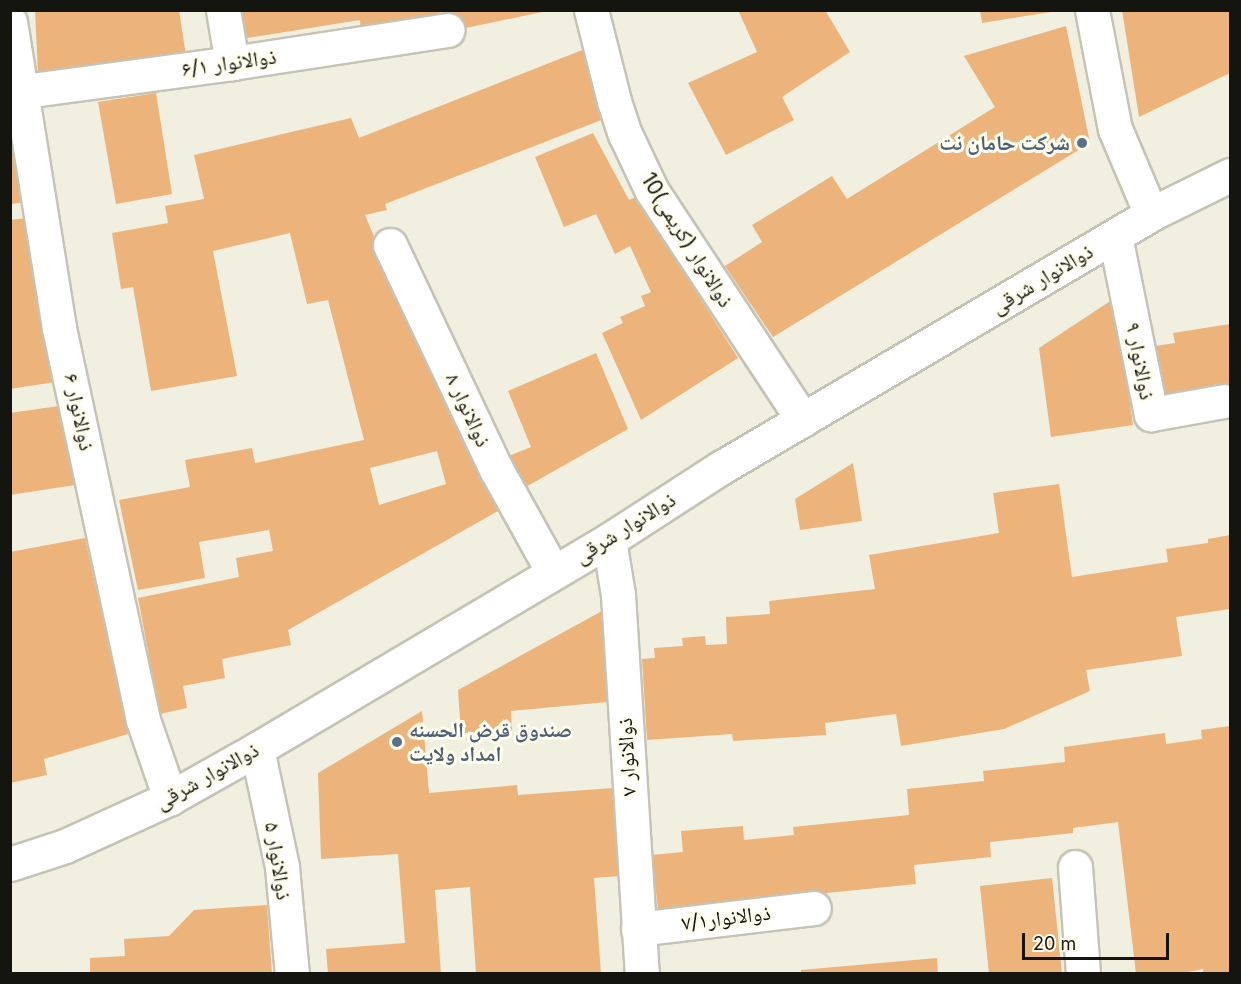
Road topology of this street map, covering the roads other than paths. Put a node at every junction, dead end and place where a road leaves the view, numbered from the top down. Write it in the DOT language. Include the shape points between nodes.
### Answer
graph roads {
  1 [pos="223,10"];
  2 [pos="591,10"];
  3 [pos="1092,10"];
  4 [pos="10,22"];
  5 [pos="447,30"];
  6 [pos="232,63"];
  7 [pos="15,92"];
  8 [pos="1230,175"];
  9 [pos="1151,214"];
  10 [pos="1115,236"];
  11 [pos="390,245"];
  12 [pos="1224,401"];
  13 [pos="803,420"];
  14 [pos="609,540"];
  15 [pos="553,572"];
  16 [pos="257,749"];
  17 [pos="170,798"];
  18 [pos="10,864"];
  19 [pos="1075,867"];
  20 [pos="814,908"];
  21 [pos="638,929"];
  22 [pos="292,974"];
  23 [pos="642,974"];
  24 [pos="1083,974"];
  1 -- 6 [label="street"];
  2 -- 13 [label="street, 10ذوالانوار (کریمی)" via="625,134 652,191"];
  3 -- 9 [label="street" via="1115,129"];
  4 -- 7 [label="street, ذوالانوار ۶"];
  5 -- 6 [label="street, ذوالانوار ۶/۱"];
  6 -- 7 [label="street, ذوالانوار ۶/۱"];
  7 -- 17 [label="street, ذوالانوار ۶" via="59,328 143,720"];
  8 -- 9 [label="street, ذوالانوار شرقی"];
  9 -- 10 [label="street, ذوالانوار شرقی"];
  10 -- 12 [label="street, ذوالانوار ۹" via="1151,414"];
  10 -- 13 [label="street, ذوالانوار شرقی"];
  11 -- 15 [label="street, ذوالانوار ۸" via="496,469"];
  13 -- 14 [label="street, ذوالانوار شرقی"];
  14 -- 15 [label="street, ذوالانوار شرقی"];
  14 -- 21 [label="street, ذوالانوار ۷" via="618,595"];
  15 -- 16 [label="street, ذوالانوار شرقی"];
  16 -- 17 [label="street, ذوالانوار شرقی"];
  16 -- 22 [label="street, ذوالانوار ۵" via="282,867"];
  17 -- 18 [label="street, ذوالانوار شرقی" via="64,846"];
  19 -- 24 [label="street"];
  20 -- 21 [label="street, ذوالانوار۷/۱"];
  21 -- 23 [label="street, ذوالانوار ۷"];
}
